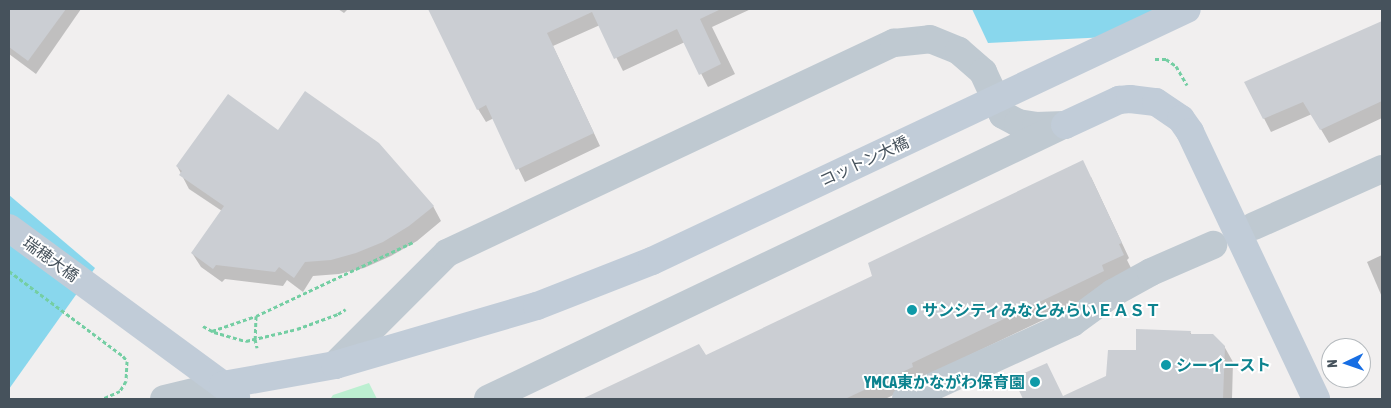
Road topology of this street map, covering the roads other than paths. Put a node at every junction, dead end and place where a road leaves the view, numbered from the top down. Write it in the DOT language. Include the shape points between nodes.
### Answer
graph roads {
  1 [pos="1187,9"];
  2 [pos="1003,115"];
  3 [pos="1065,124"];
  4 [pos="976,167"];
  5 [pos="1382,169"];
  6 [pos="1254,226"];
  7 [pos="9,228"];
  8 [pos="1213,245"];
  9 [pos="335,365"];
  10 [pos="231,392"];
  11 [pos="164,399"];
  12 [pos="488,399"];
  13 [pos="906,399"];
  14 [pos="1316,399"];
  1 -- 9 [label="street, コットン大橋, bridge" via="652,261 537,306"];
  2 -- 3 [label="street" via="1018,123 1036,126"];
  2 -- 4 [label="street"];
  2 -- 9 [label="street" via="983,72 959,51 930,39 894,43 447,253"];
  3 -- 4 [label="street"];
  3 -- 14 [label="street" via="1120,100 1130,99 1156,102 1181,119"];
  4 -- 12 [label="street"];
  5 -- 6 [label="street"];
  7 -- 10 [label="street, 瑞穂大橋"];
  8 -- 13 [label="street" via="1113,293 1072,323"];
  9 -- 10 [label="street, コットン大橋"];
  10 -- 11 [label="street"];
}
